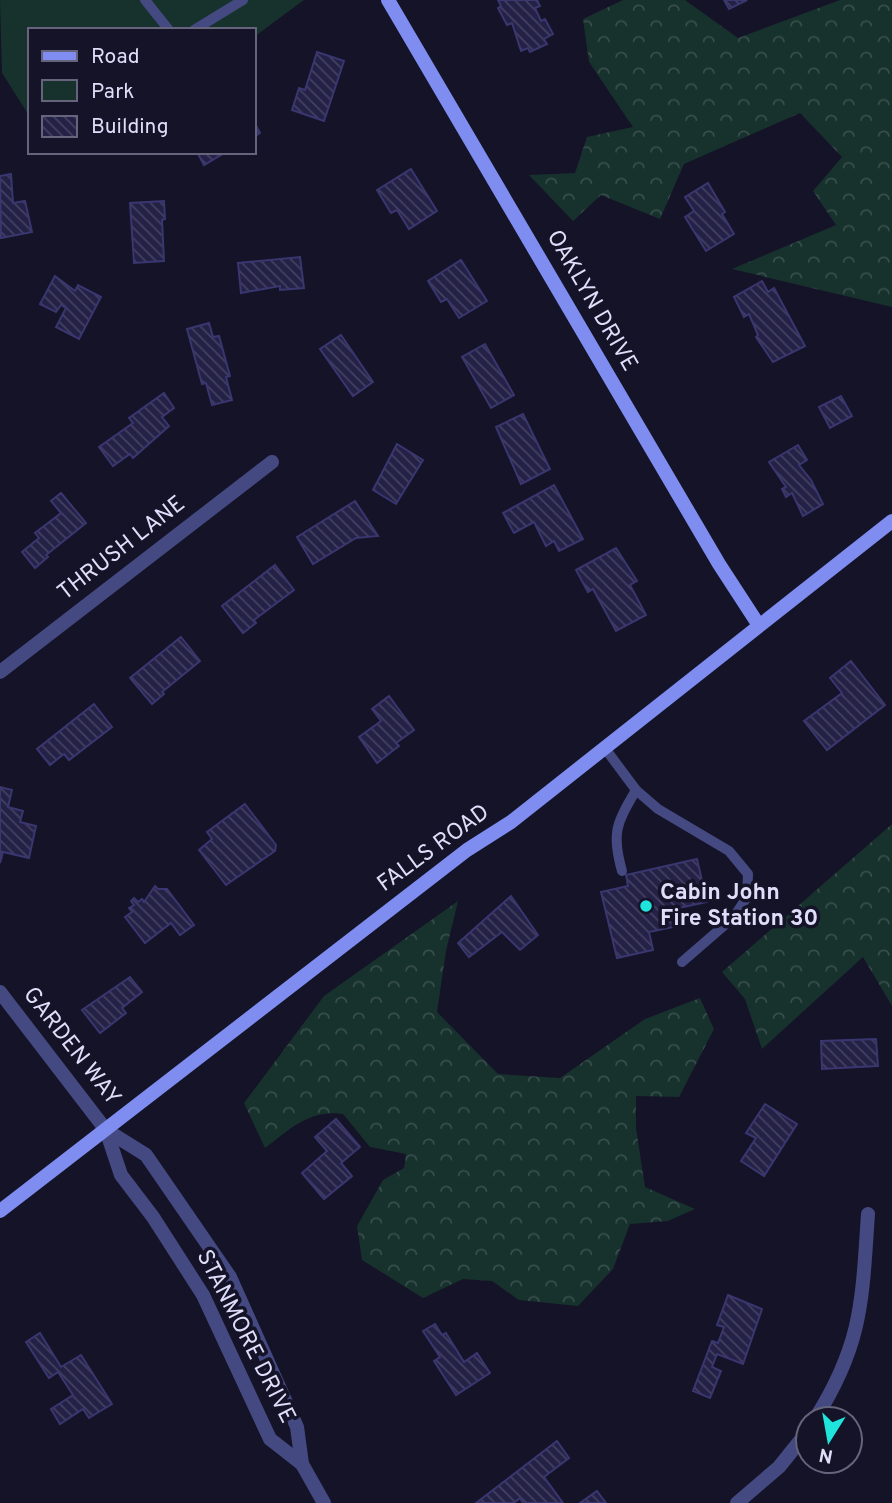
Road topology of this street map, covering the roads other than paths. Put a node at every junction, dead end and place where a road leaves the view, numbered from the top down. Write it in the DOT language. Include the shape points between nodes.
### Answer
graph roads {
  1 [pos="145,0"];
  2 [pos="243,0"];
  3 [pos="388,0"];
  4 [pos="167,28"];
  5 [pos="197,28"];
  6 [pos="272,462"];
  7 [pos="892,521"];
  8 [pos="758,624"];
  9 [pos="0,673"];
  10 [pos="604,747"];
  11 [pos="636,790"];
  12 [pos="622,871"];
  13 [pos="682,962"];
  14 [pos="0,992"];
  15 [pos="106,1129"];
  16 [pos="0,1211"];
  17 [pos="868,1214"];
  18 [pos="824,1405"];
  19 [pos="794,1448"];
  20 [pos="302,1464"];
  21 [pos="324,1503"];
  22 [pos="737,1503"];
  1 -- 4 [label="lane"];
  2 -- 5 [label="lane"];
  3 -- 8 [label="main road, OAKLYN DRIVE"];
  6 -- 9 [label="street, THRUSH LANE"];
  7 -- 8 [label="main road, FALLS ROAD"];
  8 -- 10 [label="main road, FALLS ROAD"];
  10 -- 11 [label="lane"];
  10 -- 15 [label="main road, FALLS ROAD"];
  11 -- 12 [label="lane" via="617,825 614,845"];
  11 -- 13 [label="lane" via="658,809 729,851 748,874 747,897 734,917"];
  14 -- 15 [label="street, GARDEN WAY"];
  15 -- 16 [label="main road, FALLS ROAD"];
  15 -- 20 [label="street, STANMORE DRIVE" via="121,1174 203,1295 270,1439"];
  15 -- 20 [label="street, STANMORE DRIVE" via="146,1155 230,1277 297,1427"];
  17 -- 18 [label="street" via="862,1310 836,1385"];
  19 -- 22 [label="street"];
  20 -- 21 [label="street, STANMORE DRIVE"];
}
